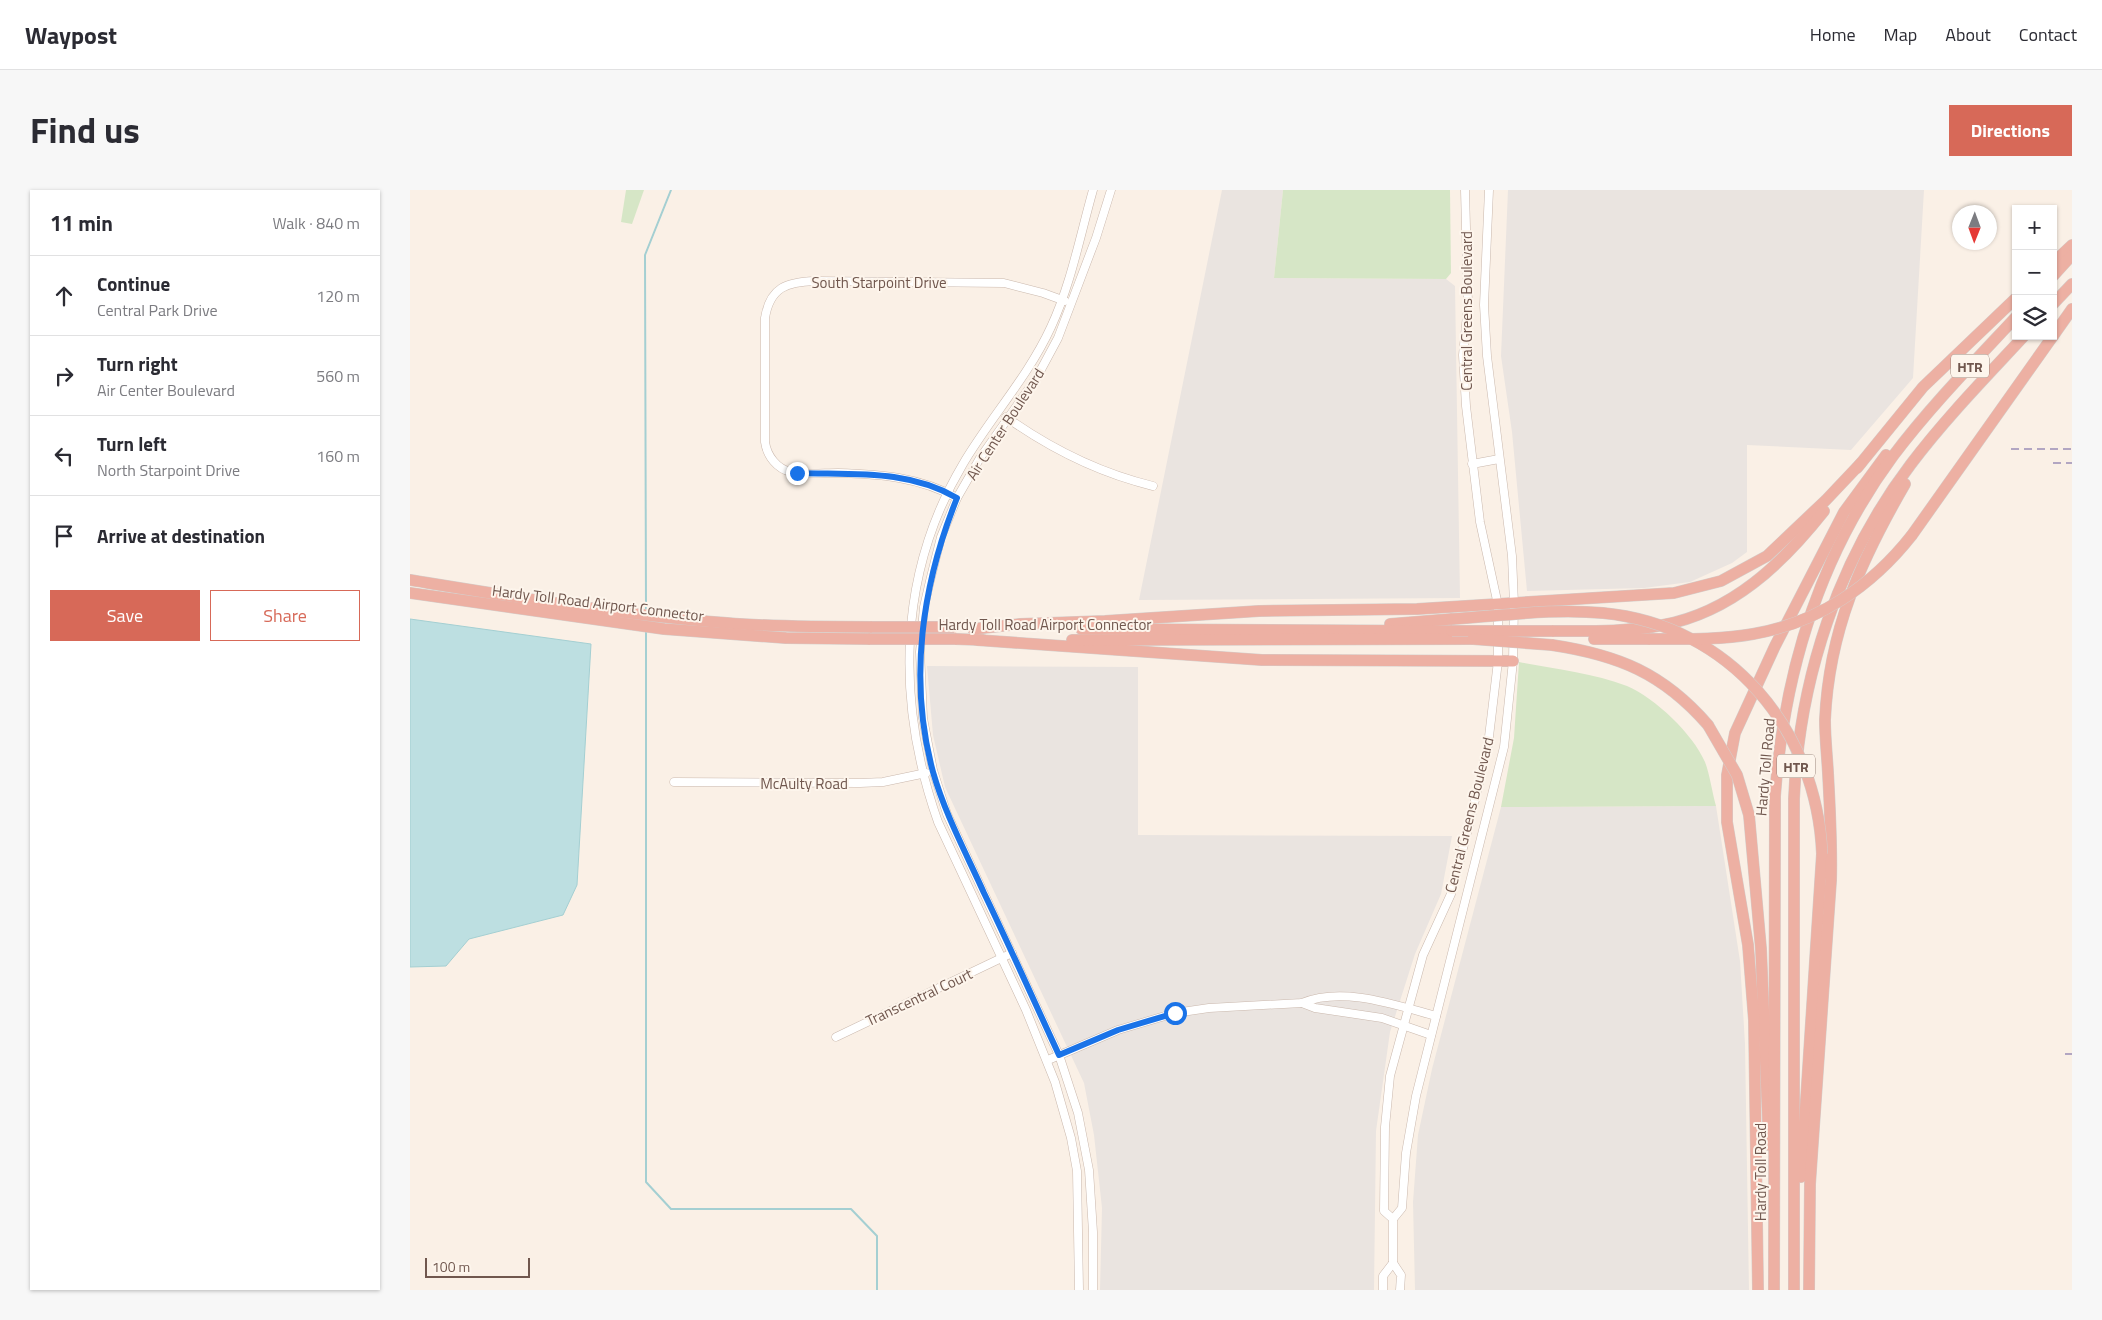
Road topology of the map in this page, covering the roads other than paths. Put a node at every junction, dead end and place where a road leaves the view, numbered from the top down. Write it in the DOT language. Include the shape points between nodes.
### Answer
graph roads {
  1 [pos="1093,190"];
  2 [pos="1111,190"];
  3 [pos="1465,190"];
  4 [pos="1489,190"];
  5 [pos="2072,245"];
  6 [pos="2072,256"];
  7 [pos="2057,259"];
  8 [pos="2057,272"];
  9 [pos="2072,284"];
  10 [pos="1062,300"];
  11 [pos="2057,300"];
  12 [pos="2012,302"];
  13 [pos="1072,304"];
  14 [pos="1468,305"];
  15 [pos="1484,306"];
  16 [pos="2072,309"];
  17 [pos="2012,320"];
  18 [pos="2057,330"];
  19 [pos="2020,340"];
  20 [pos="2050,340"];
  21 [pos="998,411"];
  22 [pos="1924,417"];
  23 [pos="1008,418"];
  24 [pos="1930,440"];
  25 [pos="1499,459"];
  26 [pos="1861,463"];
  27 [pos="1472,464"];
  28 [pos="1153,486"];
  29 [pos="948,492"];
  30 [pos="957,498"];
  31 [pos="410,580"];
  32 [pos="410,594"];
  33 [pos="1514,604"];
  34 [pos="1498,605"];
  35 [pos="1452,629"];
  36 [pos="975,634"];
  37 [pos="1552,638"];
  38 [pos="909,652"];
  39 [pos="920,652"];
  40 [pos="1498,661"];
  41 [pos="1513,661"];
  42 [pos="1488,745"];
  43 [pos="1504,747"];
  44 [pos="933,770"];
  45 [pos="922,774"];
  46 [pos="674,782"];
  47 [pos="974,871"];
  48 [pos="964,877"];
  49 [pos="1012,953"];
  50 [pos="1002,958"];
  51 [pos="1302,1003"];
  52 [pos="1409,1008"];
  53 [pos="1436,1016"];
  54 [pos="1404,1026"];
  55 [pos="1431,1035"];
  56 [pos="836,1036"];
  57 [pos="1059,1055"];
  58 [pos="1048,1060"];
  59 [pos="1089,1170"];
  60 [pos="1077,1171"];
  61 [pos="1775,1202"];
  62 [pos="1393,1220"];
  63 [pos="1393,1263"];
  64 [pos="1079,1264"];
  65 [pos="1092,1264"];
  66 [pos="1794,1264"];
  67 [pos="1079,1290"];
  68 [pos="1093,1290"];
  69 [pos="1383,1290"];
  70 [pos="1400,1290"];
  71 [pos="1758,1290"];
  72 [pos="1774,1290"];
  73 [pos="1794,1290"];
  74 [pos="1810,1290"];
  1 -- 10 [label="street, Air Center Boulevard"];
  2 -- 13 [label="street, Air Center Boulevard"];
  3 -- 14 [label="street, Central Greens Boulevard"];
  4 -- 15 [label="street, Central Greens Boulevard"];
  5 -- 7 [label="highway"];
  6 -- 8 [label="highway"];
  9 -- 11 [label="highway"];
  10 -- 13 [label="street, South Starpoint Drive"];
  10 -- 21 [label="street, Air Center Boulevard" via="1040,348"];
  10 -- 29 [label="street, South Starpoint Drive" via="1004,283 824,281 793,283 772,296 766,309 766,450 775,463 790,472 902,477"];
  12 -- 26 [label="highway" via="1923,387"];
  13 -- 23 [label="street, Air Center Boulevard" via="1037,377"];
  14 -- 15 [label="street"];
  14 -- 27 [label="street, Central Greens Boulevard" via="1463,355"];
  15 -- 25 [label="street, Central Greens Boulevard"];
  16 -- 18 [label="highway"];
  17 -- 22 [label="highway, Hardy Toll Road / HTR"];
  19 -- 24 [label="highway, Hardy Toll Road / HTR"];
  20 -- 37 [label="highway, bridge" via="1912,535 1885,567 1857,590 1819,613 1795,623 1738,636"];
  21 -- 23 [label="street"];
  21 -- 29 [label="street, Air Center Boulevard"];
  22 -- 61 [label="highway, Hardy Toll Road / HTR" via="1892,458 1844,536 1824,577 1788,688 1774,796"];
  22 -- 71 [label="highway" via="1886,454 1844,512 1775,646 1741,718 1732,749 1726,792 1728,822 1748,944 1754,1020"];
  23 -- 28 [label="street" via="1084,464"];
  23 -- 30 [label="street, Air Center Boulevard"];
  24 -- 66 [label="highway, Hardy Toll Road / HTR" via="1889,495 1852,563 1816,656 1803,716 1794,799"];
  24 -- 74 [label="highway" via="1868,550 1838,628 1830,671 1825,722 1831,880 1810,1184"];
  25 -- 27 [label="street"];
  25 -- 33 [label="street, Central Greens Boulevard" via="1512,556"];
  26 -- 33 [label="highway" via="1782,544 1752,566 1722,581 1662,595"];
  26 -- 37 [label="highway" via="1787,555 1744,591 1697,615 1664,625"];
  27 -- 34 [label="street, Central Greens Boulevard" via="1480,522"];
  29 -- 30 [label="street, South Starpoint Drive"];
  29 -- 38 [label="street, Air Center Boulevard" via="924,555 915,595"];
  30 -- 39 [label="street, Air Center Boulevard" via="941,537 930,581"];
  31 -- 36 [label="highway, Hardy Toll Road Airport Connector, bridge" via="664,617 798,627 954,627"];
  32 -- 36 [label="highway, Hardy Toll Road Airport Connector, bridge" via="628,625 786,638 955,640"];
  33 -- 34 [label="highway"];
  33 -- 41 [label="street, Central Greens Boulevard"];
  34 -- 36 [label="highway" via="1258,611 1020,624"];
  34 -- 40 [label="street, Central Greens Boulevard"];
  35 -- 36 [label="highway, Hardy Toll Road Airport Connector"];
  35 -- 36 [label="highway, Hardy Toll Road Airport Connector" via="1359,626"];
  35 -- 37 [label="highway, bridge"];
  35 -- 37 [label="highway, Hardy Toll Road Airport Connector, bridge" via="1473,639"];
  35 -- 66 [label="highway, bridge" via="1548,612 1602,613 1650,623 1700,644 1750,681 1793,739 1813,790 1822,854"];
  36 -- 40 [label="highway" via="1262,660"];
  37 -- 61 [label="highway, bridge" via="1622,660 1649,674 1686,701 1708,725 1737,775 1749,815 1761,949 1767,1128"];
  38 -- 39 [label="street"];
  38 -- 45 [label="street, Air Center Boulevard" via="909,699"];
  39 -- 44 [label="street, Air Center Boulevard" via="923,718"];
  40 -- 41 [label="highway"];
  40 -- 42 [label="street, Central Greens Boulevard"];
  41 -- 43 [label="street, Central Greens Boulevard"];
  42 -- 43 [label="street"];
  42 -- 52 [label="street, Central Greens Boulevard" via="1451,894 1423,954"];
  43 -- 53 [label="street, Central Greens Boulevard"];
  44 -- 45 [label="street, McAulty Road"];
  44 -- 47 [label="street, Air Center Boulevard" via="947,814"];
  45 -- 46 [label="street, McAulty Road" via="860,783"];
  45 -- 48 [label="street, Air Center Boulevard" via="938,822"];
  47 -- 48 [label="street"];
  47 -- 49 [label="street, Air Center Boulevard"];
  48 -- 50 [label="street, Air Center Boulevard"];
  49 -- 50 [label="street, Transcentral Court"];
  49 -- 57 [label="street, Air Center Boulevard"];
  50 -- 56 [label="street, Transcentral Court"];
  50 -- 58 [label="street, Air Center Boulevard"];
  51 -- 52 [label="street" via="1316,997 1350,996"];
  51 -- 54 [label="street" via="1382,1018"];
  51 -- 57 [label="street" via="1175,1013 1126,1027"];
  52 -- 53 [label="street"];
  52 -- 54 [label="street, Central Greens Boulevard"];
  53 -- 55 [label="street, Central Greens Boulevard"];
  54 -- 55 [label="street"];
  54 -- 62 [label="street, Central Greens Boulevard" via="1390,1076 1384,1127 1384,1210"];
  55 -- 62 [label="street, Central Greens Boulevard" via="1406,1153 1402,1208"];
  57 -- 58 [label="street"];
  57 -- 59 [label="street, Air Center Boulevard" via="1078,1113"];
  58 -- 60 [label="street, Air Center Boulevard" via="1065,1114"];
  59 -- 60 [label="street"];
  59 -- 65 [label="street, Air Center Boulevard"];
  60 -- 64 [label="street, Air Center Boulevard"];
  61 -- 72 [label="highway, Hardy Toll Road / HTR"];
  62 -- 63 [label="street, Central Greens Boulevard"];
  63 -- 69 [label="street, Central Greens Boulevard" via="1383,1276"];
  63 -- 70 [label="street, Central Greens Boulevard" via="1401,1275"];
  64 -- 65 [label="street"];
  64 -- 67 [label="street, Air Center Boulevard"];
  65 -- 68 [label="street, Air Center Boulevard"];
  66 -- 73 [label="highway, Hardy Toll Road / HTR"];
}
